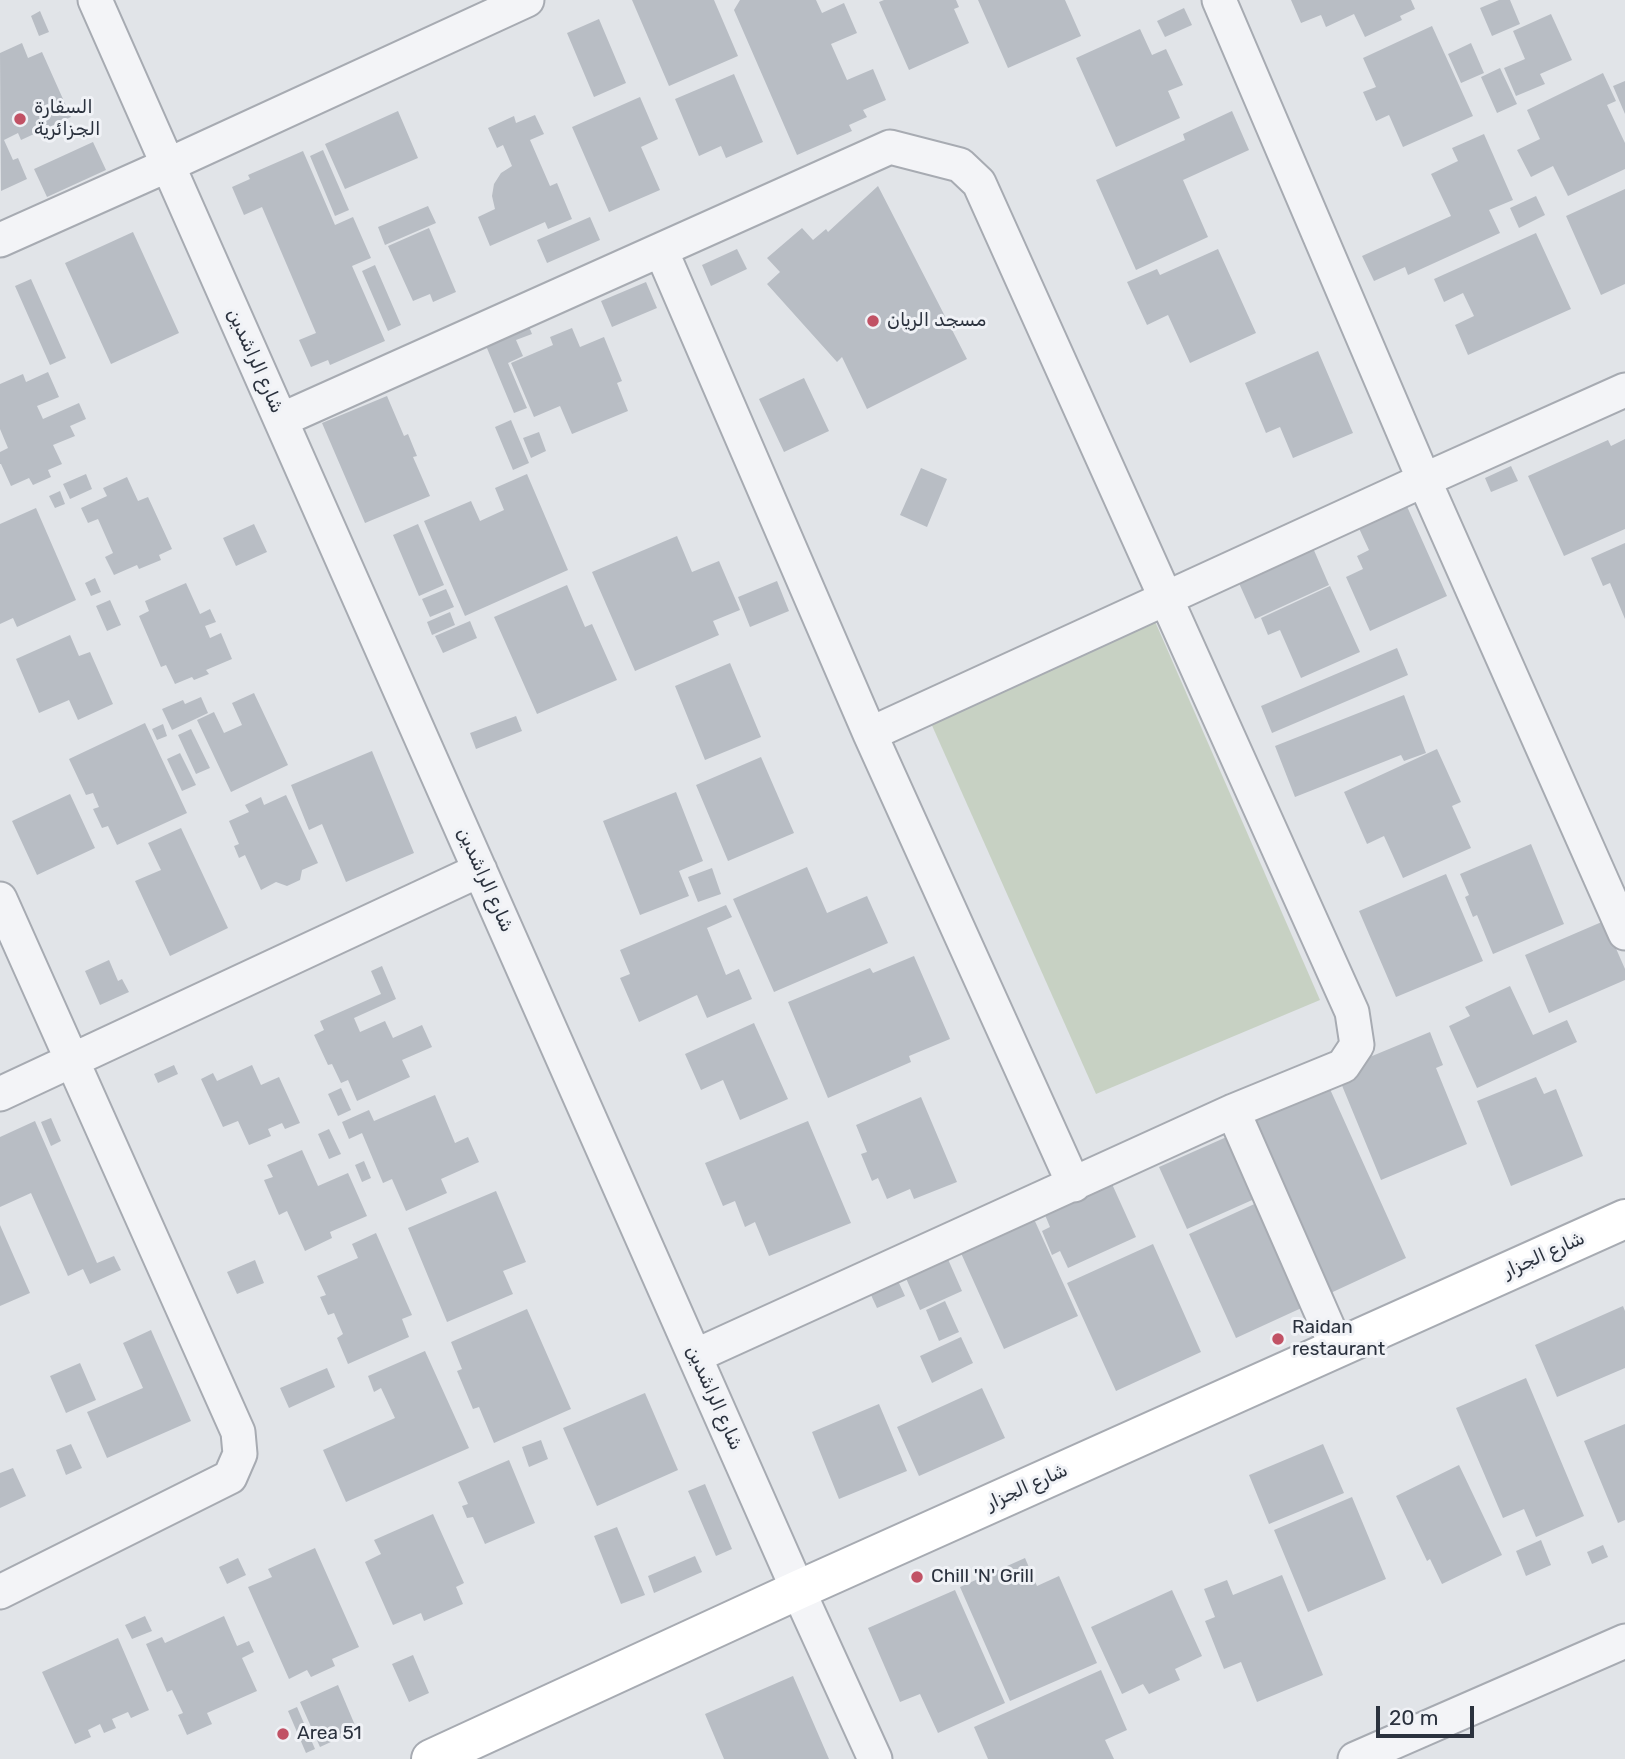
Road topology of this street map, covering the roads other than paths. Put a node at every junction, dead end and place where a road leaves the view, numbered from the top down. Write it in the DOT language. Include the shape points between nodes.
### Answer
graph roads {
  1 [pos="95,0"];
  2 [pos="527,0"];
  3 [pos="1219,0"];
  4 [pos="168,165"];
  5 [pos="0,240"];
  6 [pos="661,250"];
  7 [pos="1625,390"];
  8 [pos="281,420"];
  9 [pos="1424,480"];
  10 [pos="1167,598"];
  11 [pos="870,734"];
  12 [pos="480,870"];
  13 [pos="0,899"];
  14 [pos="1625,933"];
  15 [pos="72,1060"];
  16 [pos="0,1094"];
  17 [pos="1233,1111"];
  18 [pos="1074,1185"];
  19 [pos="1625,1219"];
  20 [pos="1337,1348"];
  21 [pos="695,1356"];
  22 [pos="798,1590"];
  23 [pos="0,1592"];
  24 [pos="1625,1641"];
  25 [pos="430,1759"];
  26 [pos="875,1759"];
  27 [pos="1356,1759"];
  1 -- 4 [label="street, شارع الراشدين"];
  2 -- 4 [label="street"];
  3 -- 9 [label="street"];
  4 -- 5 [label="street"];
  4 -- 8 [label="street, شارع الراشدين"];
  6 -- 8 [label="street"];
  6 -- 10 [label="street" via="890,147 960,165 979,183"];
  6 -- 11 [label="street"];
  7 -- 9 [label="street"];
  8 -- 12 [label="street, شارع الراشدين"];
  9 -- 10 [label="street"];
  9 -- 14 [label="street"];
  10 -- 11 [label="street"];
  10 -- 17 [label="street" via="1352,1012 1357,1045 1343,1066"];
  11 -- 18 [label="street"];
  12 -- 15 [label="street"];
  12 -- 21 [label="street, شارع الراشدين"];
  13 -- 15 [label="street"];
  15 -- 16 [label="street"];
  15 -- 23 [label="street" via="238,1432 240,1454 230,1477"];
  17 -- 18 [label="street"];
  17 -- 20 [label="street"];
  18 -- 21 [label="street"];
  19 -- 20 [label="street, شارع الجزار"];
  20 -- 22 [label="street, شارع الجزار"];
  21 -- 22 [label="street, شارع الراشدين"];
  22 -- 25 [label="street, شارع الجزار"];
  22 -- 26 [label="street, شارع الراشدين"];
  24 -- 27 [label="street"];
}
